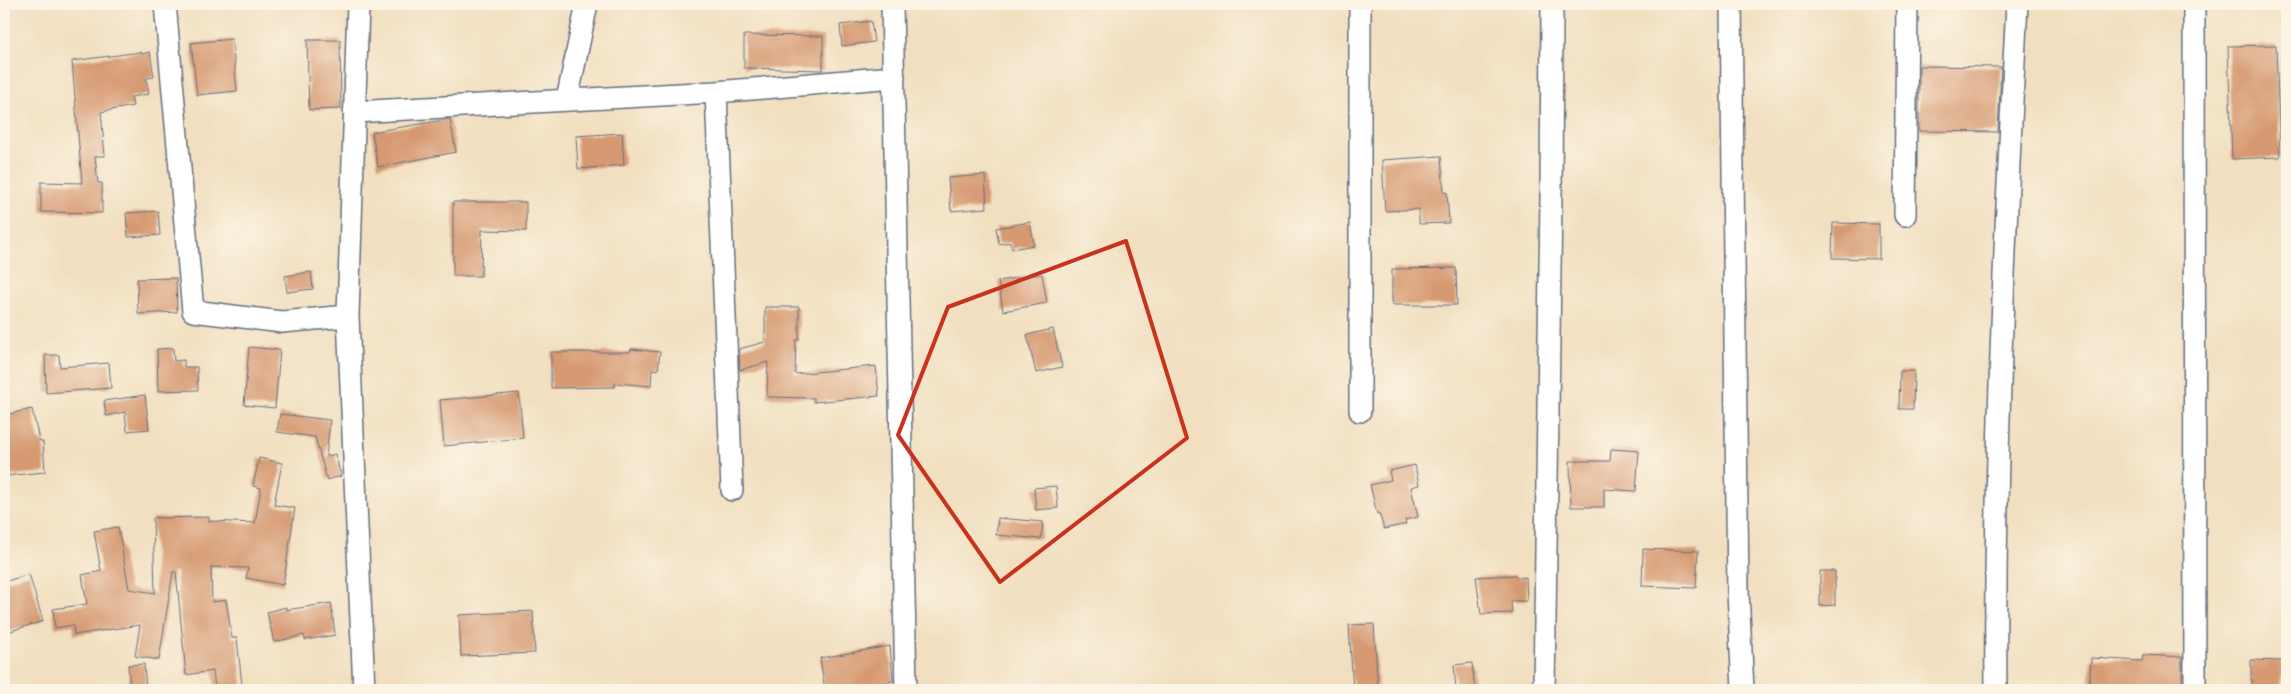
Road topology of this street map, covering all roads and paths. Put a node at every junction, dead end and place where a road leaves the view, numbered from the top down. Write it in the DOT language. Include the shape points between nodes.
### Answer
graph roads {
  1 [pos="165,4"];
  2 [pos="358,4"];
  3 [pos="587,4"];
  4 [pos="892,4"];
  5 [pos="1360,4"];
  6 [pos="1552,4"];
  7 [pos="1731,4"];
  8 [pos="1907,4"];
  9 [pos="2017,4"];
  10 [pos="2194,4"];
  11 [pos="894,77"];
  12 [pos="716,92"];
  13 [pos="567,100"];
  14 [pos="354,112"];
  15 [pos="1905,215"];
  16 [pos="348,316"];
  17 [pos="1360,411"];
  18 [pos="732,490"];
  19 [pos="364,690"];
  20 [pos="906,690"];
  21 [pos="1544,690"];
  22 [pos="1743,690"];
  23 [pos="1996,690"];
  24 [pos="2195,690"];
  1 -- 16 [label="street" via="192,311 282,322"];
  2 -- 14 [label="street"];
  3 -- 13 [label="street"];
  4 -- 11 [label="street"];
  5 -- 17 [label="street"];
  6 -- 21 [label="street"];
  7 -- 22 [label="street" via="1738,592"];
  8 -- 15 [label="street"];
  9 -- 23 [label="street" via="1996,563"];
  10 -- 24 [label="street"];
  11 -- 12 [label="street"];
  11 -- 20 [label="street"];
  12 -- 13 [label="street"];
  12 -- 18 [label="street"];
  13 -- 14 [label="street"];
  14 -- 16 [label="street"];
  16 -- 19 [label="street"];
}
